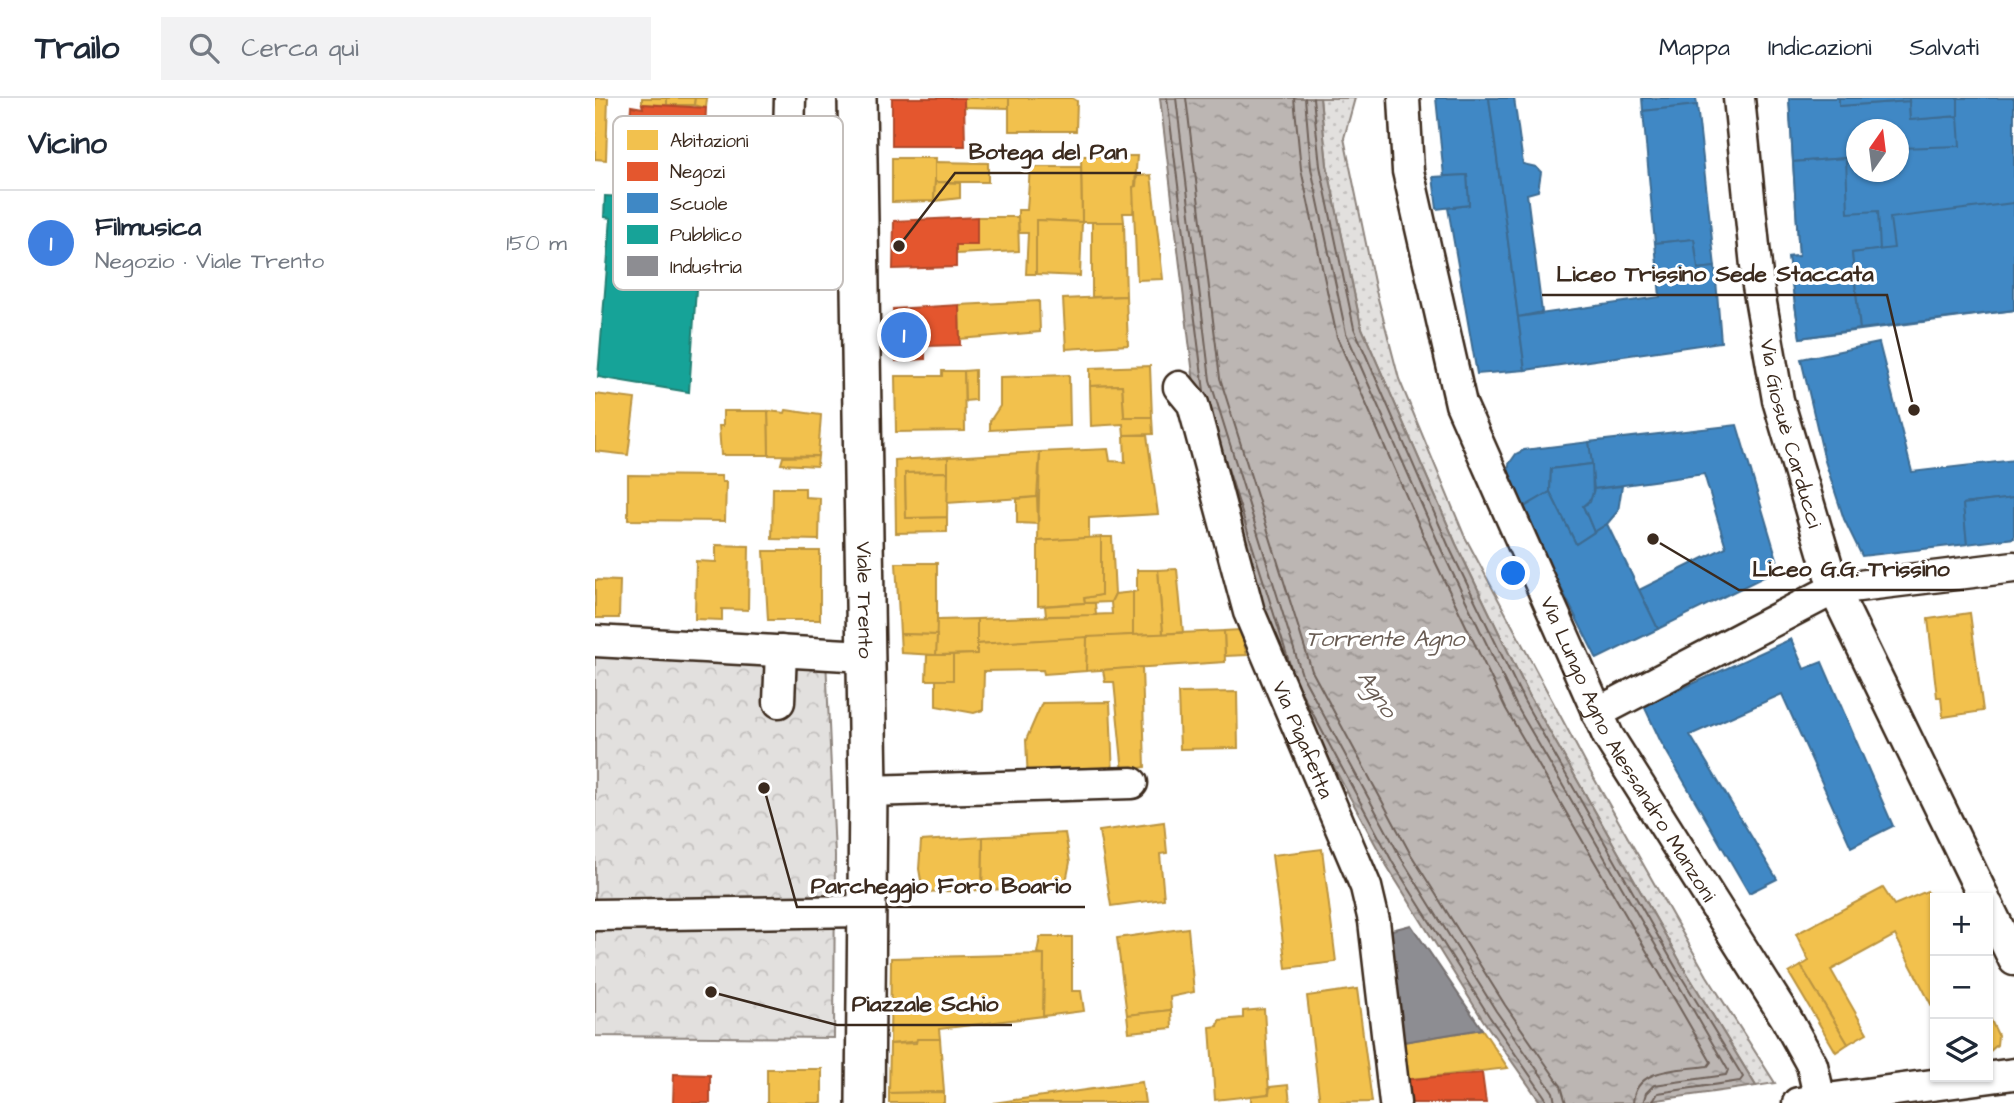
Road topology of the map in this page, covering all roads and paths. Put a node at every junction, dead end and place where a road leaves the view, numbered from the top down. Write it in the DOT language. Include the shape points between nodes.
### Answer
graph roads {
  1 [pos="790,98"];
  2 [pos="857,98"];
  3 [pos="1404,98"];
  4 [pos="1739,98"];
  5 [pos="790,116"];
  6 [pos="1179,387"];
  7 [pos="2014,567"];
  8 [pos="1833,589"];
  9 [pos="595,641"];
  10 [pos="781,651"];
  11 [pos="865,656"];
  12 [pos="779,702"];
  13 [pos="1597,713"];
  14 [pos="1132,783"];
  15 [pos="868,791"];
  16 [pos="1982,893"];
  17 [pos="865,911"];
  18 [pos="595,915"];
  19 [pos="1993,916"];
  20 [pos="2014,960"];
  21 [pos="2014,1074"];
  22 [pos="1809,1101"];
  23 [pos="865,1103"];
  24 [pos="1395,1103"];
  1 -- 5 [label="street"];
  2 -- 11 [label="main road, Viale Trento"];
  3 -- 13 [label="street, Via Lungo Agno Alessandro Manzoni" via="1408,171 1461,404"];
  4 -- 8 [label="street, Via Giosuè Carducci" via="1758,286 1778,400"];
  6 -- 24 [label="street, Via Pigafetta" via="1193,404 1249,612 1366,887"];
  7 -- 8 [label="street"];
  8 -- 13 [label="street"];
  8 -- 16 [label="street, Via Giosuè Carducci"];
  9 -- 10 [label="street"];
  10 -- 11 [label="street"];
  10 -- 12 [label="street"];
  11 -- 15 [label="main road, Viale Trento"];
  13 -- 22 [label="street, Via Lungo Agno Alessandro Manzoni" via="1812,1065"];
  14 -- 15 [label="street"];
  15 -- 17 [label="main road, Viale Trento"];
  17 -- 18 [label="street"];
  17 -- 23 [label="main road, Viale Trento"];
  19 -- 20 [label="street"];
  21 -- 22 [label="street"];
}
